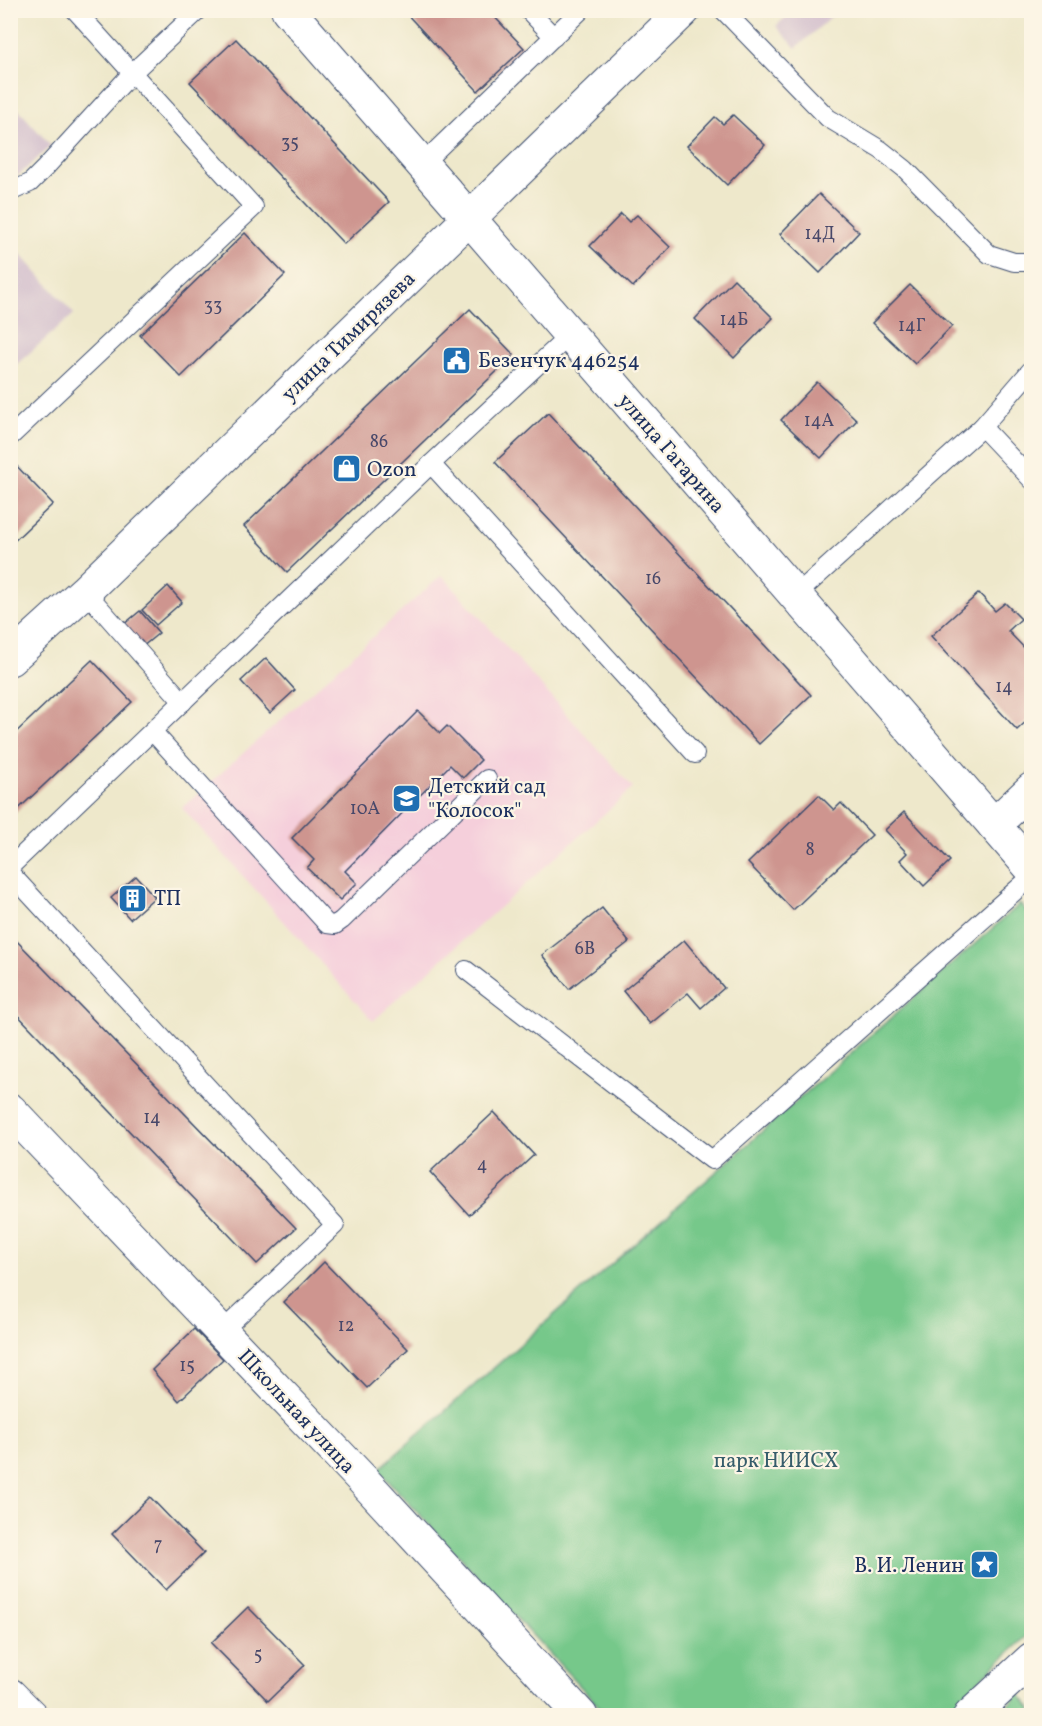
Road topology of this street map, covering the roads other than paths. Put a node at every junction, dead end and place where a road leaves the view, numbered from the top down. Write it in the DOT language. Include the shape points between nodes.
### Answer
graph roads {
  1 [pos="75,10"];
  2 [pos="199,10"];
  3 [pos="288,10"];
  4 [pos="528,10"];
  5 [pos="581,10"];
  6 [pos="684,10"];
  7 [pos="723,10"];
  8 [pos="554,37"];
  9 [pos="132,73"];
  10 [pos="422,164"];
  11 [pos="10,192"];
  12 [pos="469,218"];
  13 [pos="1032,262"];
  14 [pos="570,335"];
  15 [pos="1032,369"];
  16 [pos="982,427"];
  17 [pos="10,437"];
  18 [pos="432,464"];
  19 [pos="1032,480"];
  20 [pos="85,591"];
  21 [pos="795,596"];
  22 [pos="10,659"];
  23 [pos="183,702"];
  24 [pos="153,732"];
  25 [pos="694,754"];
  26 [pos="487,779"];
  27 [pos="1032,789"];
  28 [pos="994,825"];
  29 [pos="10,867"];
  30 [pos="1032,869"];
  31 [pos="10,873"];
  32 [pos="1032,876"];
  33 [pos="466,970"];
  34 [pos="10,1110"];
  35 [pos="222,1331"];
  36 [pos="1032,1659"];
  37 [pos="10,1695"];
  38 [pos="31,1716"];
  39 [pos="581,1716"];
  40 [pos="970,1716"];
  1 -- 9 [label="lane"];
  2 -- 9 [label="lane"];
  3 -- 10 [label="street, улица Гагарина"];
  4 -- 8 [label="lane"];
  5 -- 8 [label="lane"];
  6 -- 12 [label="street, улица Тимирязева"];
  7 -- 13 [label="lane" via="828,118 881,150 905,170 989,254 1014,262"];
  8 -- 10 [label="lane"];
  9 -- 11 [label="lane" via="30,183"];
  9 -- 17 [label="lane" via="254,207"];
  10 -- 12 [label="street, улица Гагарина"];
  12 -- 14 [label="street, улица Гагарина"];
  12 -- 20 [label="street, улица Тимирязева"];
  14 -- 18 [label="lane"];
  14 -- 21 [label="street, улица Гагарина"];
  15 -- 16 [label="lane"];
  16 -- 19 [label="lane"];
  16 -- 21 [label="lane"];
  18 -- 23 [label="lane"];
  18 -- 25 [label="lane"];
  20 -- 22 [label="street, улица Тимирязева"];
  20 -- 23 [label="lane"];
  21 -- 28 [label="street, улица Гагарина"];
  23 -- 24 [label="lane"];
  24 -- 26 [label="lane" via="327,924 335,925 342,920"];
  24 -- 29 [label="lane"];
  27 -- 28 [label="street"];
  28 -- 30 [label="street, улица Гагарина"];
  31 -- 35 [label="lane" via="335,1225"];
  32 -- 33 [label="lane" via="711,1160"];
  34 -- 35 [label="street, Школьная улица"];
  35 -- 39 [label="street, Школьная улица"];
  36 -- 40 [label="street"];
  37 -- 38 [label="street"];
}
